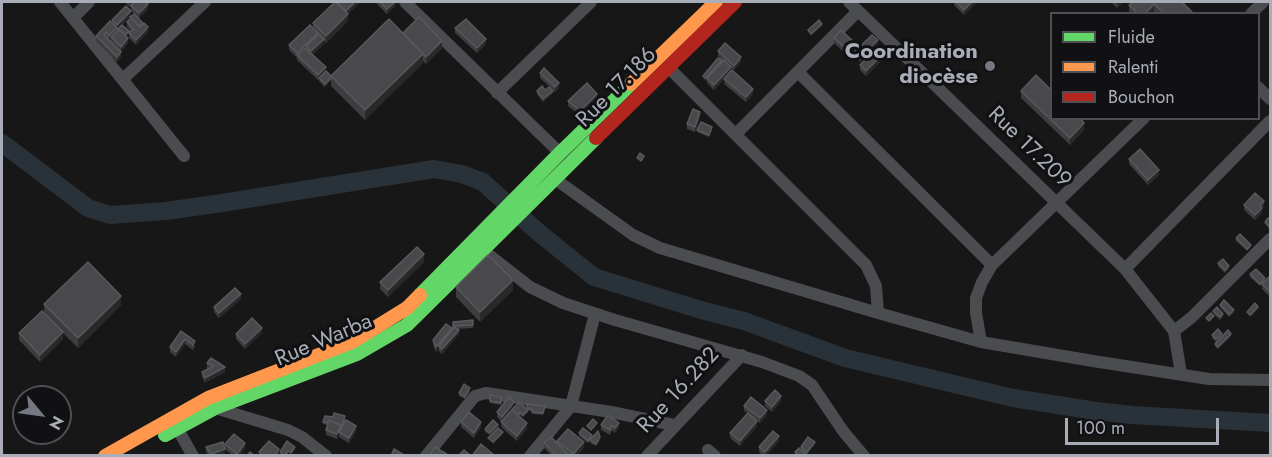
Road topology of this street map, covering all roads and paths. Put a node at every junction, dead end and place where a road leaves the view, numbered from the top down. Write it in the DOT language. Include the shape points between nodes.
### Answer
graph roads {
  1 [pos="60,2"];
  2 [pos="89,2"];
  3 [pos="205,2"];
  4 [pos="405,2"];
  5 [pos="591,2"];
  6 [pos="716,2"];
  7 [pos="735,2"];
  8 [pos="854,6"];
  9 [pos="74,17"];
  10 [pos="668,67"];
  11 [pos="798,72"];
  12 [pos="123,79"];
  13 [pos="497,93"];
  14 [pos="1142,120"];
  15 [pos="1270,121"];
  16 [pos="736,134"];
  17 [pos="560,153"];
  18 [pos="184,156"];
  19 [pos="555,179"];
  20 [pos="524,199"];
  21 [pos="1057,204"];
  22 [pos="505,219"];
  23 [pos="1270,239"];
  24 [pos="484,251"];
  25 [pos="992,266"];
  26 [pos="1125,269"];
  27 [pos="878,313"];
  28 [pos="595,314"];
  29 [pos="1174,331"];
  30 [pos="981,342"];
  31 [pos="742,356"];
  32 [pos="1181,374"];
  33 [pos="1270,380"];
  34 [pos="571,406"];
  35 [pos="215,408"];
  36 [pos="674,425"];
  37 [pos="177,428"];
  38 [pos="105,456"];
  39 [pos="127,456"];
  40 [pos="193,456"];
  41 [pos="326,456"];
  42 [pos="426,456"];
  43 [pos="530,456"];
  44 [pos="647,456"];
  45 [pos="864,456"];
  1 -- 9 [label="street"];
  2 -- 9 [label="street"];
  3 -- 12 [label="street"];
  4 -- 13 [label="street"];
  5 -- 13 [label="street"];
  6 -- 17 [label="main road"];
  7 -- 10 [label="main road, Rue 17.186"];
  8 -- 11 [label="street"];
  8 -- 21 [label="street, Rue 17.209"];
  9 -- 12 [label="street"];
  10 -- 16 [label="street"];
  10 -- 19 [label="main road, Rue 17.186"];
  11 -- 16 [label="street"];
  11 -- 25 [label="street"];
  12 -- 18 [label="street"];
  13 -- 17 [label="street"];
  14 -- 21 [label="street"];
  15 -- 26 [label="street"];
  16 -- 27 [label="street" via="866,265 876,286"];
  17 -- 20 [label="main road"];
  19 -- 20 [label="main road, Rue 17.186"];
  19 -- 27 [label="street" via="633,235 660,248"];
  20 -- 22 [label="main road"];
  21 -- 25 [label="street"];
  21 -- 26 [label="street, Rue 17.209"];
  22 -- 24 [label="main road, Rue Warba"];
  22 -- 38 [label="main road" via="408,308 352,342 208,398"];
  23 -- 29 [label="street"];
  24 -- 28 [label="street" via="530,287"];
  24 -- 35 [label="main road, Rue Warba" via="407,325 383,340 357,354"];
  25 -- 30 [label="street" via="976,298"];
  26 -- 29 [label="street, Rue 17.209"];
  27 -- 30 [label="street"];
  28 -- 31 [label="street"];
  28 -- 34 [label="street"];
  29 -- 32 [label="street"];
  30 -- 32 [label="street"];
  31 -- 36 [label="street, Rue 16.282"];
  31 -- 45 [label="street" via="787,369 812,385"];
  32 -- 33 [label="street" via="1209,379"];
  34 -- 36 [label="street"];
  34 -- 42 [label="street" via="486,393 475,396"];
  34 -- 43 [label="street"];
  35 -- 37 [label="main road, Rue Warba"];
  35 -- 41 [label="street" via="288,430"];
  36 -- 44 [label="street, Rue 16.282"];
  37 -- 39 [label="main road, Rue Warba"];
  37 -- 40 [label="street"];
}
